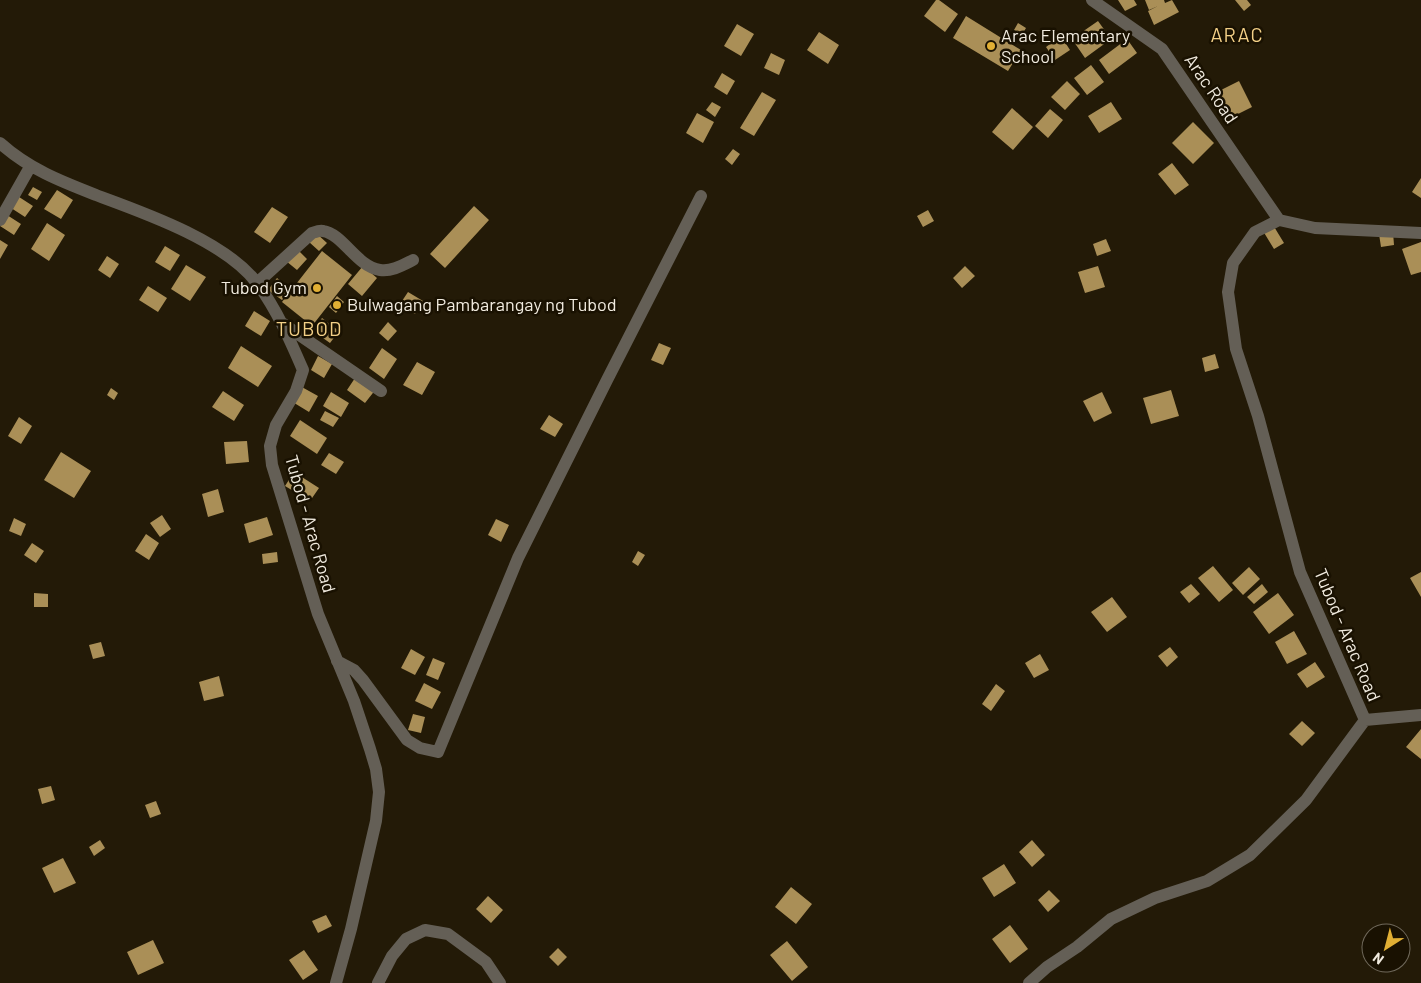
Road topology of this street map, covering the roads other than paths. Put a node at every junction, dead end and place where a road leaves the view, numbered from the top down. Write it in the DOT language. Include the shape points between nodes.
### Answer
graph roads {
  1 [pos="1099,1"];
  2 [pos="0,143"];
  3 [pos="30,167"];
  4 [pos="701,196"];
  5 [pos="0,220"];
  6 [pos="1279,220"];
  7 [pos="1421,233"];
  8 [pos="413,260"];
  9 [pos="257,282"];
  10 [pos="282,323"];
  11 [pos="381,391"];
  12 [pos="337,661"];
  13 [pos="1421,715"];
  14 [pos="1364,720"];
  15 [pos="336,983"];
  16 [pos="378,983"];
  17 [pos="500,983"];
  18 [pos="1029,983"];
  1 -- 6 [label="street, Arac Road" via="1162,49"];
  2 -- 3 [label="street, Tubod - Arac Road"];
  3 -- 5 [label="street"];
  3 -- 9 [label="street, Tubod - Arac Road" via="198,238 230,257"];
  4 -- 12 [label="street" via="518,558 438,752 420,748 407,740 363,680 354,670"];
  6 -- 7 [label="street" via="1315,228"];
  6 -- 14 [label="street, Tubod - Arac Road" via="1255,232 1234,263 1228,292 1236,349 1258,416 1300,572"];
  8 -- 9 [label="street" via="396,268 380,270 363,263 333,235 322,230 312,233"];
  9 -- 10 [label="street, Tubod - Arac Road"];
  10 -- 11 [label="street"];
  10 -- 12 [label="street, Tubod - Arac Road" via="303,370 296,391 276,425 270,446 272,465 318,614"];
  12 -- 15 [label="street, Tubod - Arac Road" via="370,749 379,792 376,822"];
  13 -- 14 [label="street"];
  14 -- 18 [label="street, Tubod - Arac Road" via="1306,800 1250,855 1207,881 1155,898 1111,919"];
  16 -- 17 [label="street" via="392,956 406,939 425,930 448,934 486,962"];
}
